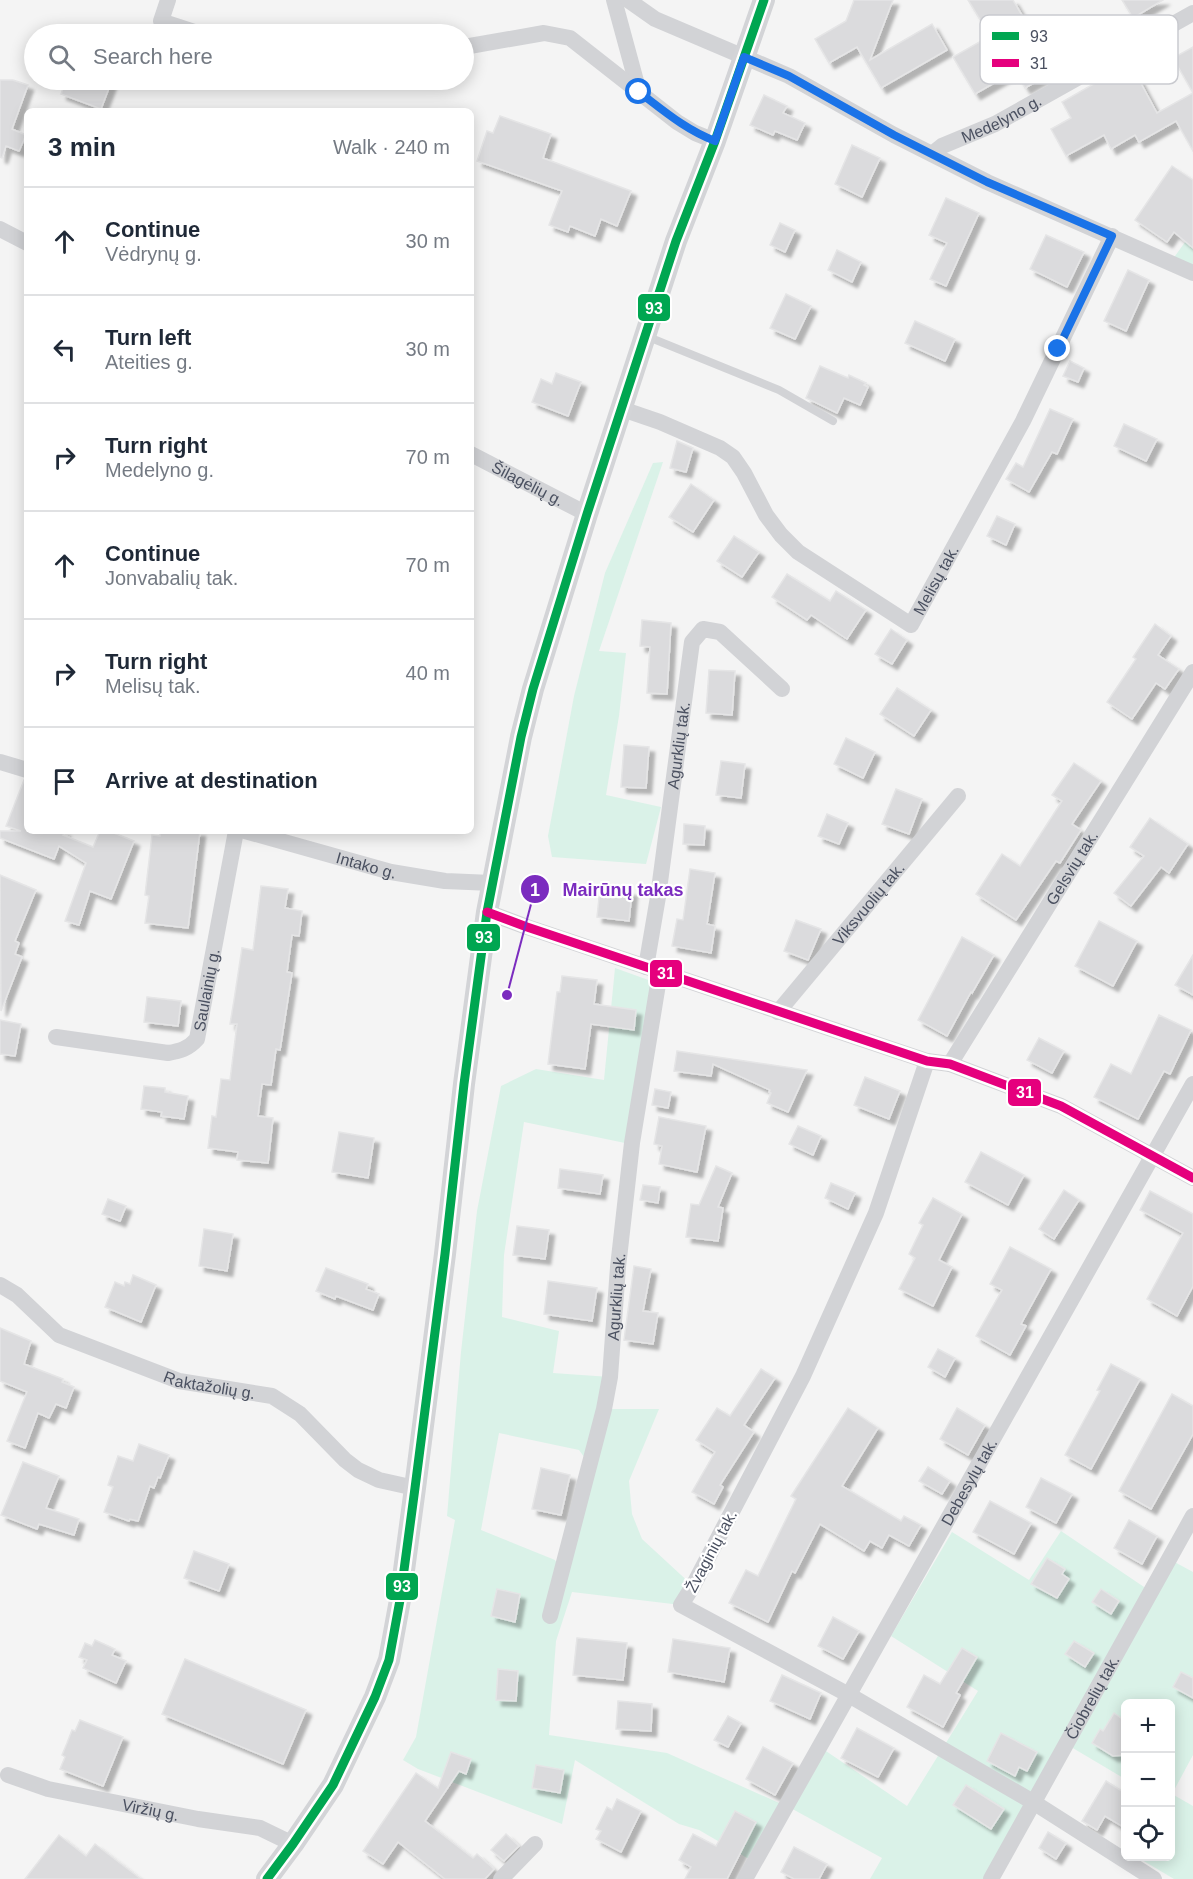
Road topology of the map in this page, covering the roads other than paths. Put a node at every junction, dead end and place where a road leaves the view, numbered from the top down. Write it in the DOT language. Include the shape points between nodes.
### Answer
graph roads {
  1 [pos="168,0"];
  2 [pos="614,0"];
  3 [pos="628,0"];
  4 [pos="764,0"];
  5 [pos="1193,13"];
  6 [pos="1178,21"];
  7 [pos="170,24"];
  8 [pos="474,45"];
  9 [pos="744,57"];
  10 [pos="1066,84"];
  11 [pos="639,92"];
  12 [pos="715,141"];
  13 [pos="932,154"];
  14 [pos="0,229"];
  15 [pos="1112,236"];
  16 [pos="24,241"];
  17 [pos="1193,273"];
  18 [pos="646,336"];
  19 [pos="622,410"];
  20 [pos="833,421"];
  21 [pos="474,456"];
  22 [pos="587,513"];
  23 [pos="1193,672"];
  24 [pos="782,689"];
  25 [pos="0,762"];
  26 [pos="24,769"];
  27 [pos="958,796"];
  28 [pos="235,834"];
  29 [pos="256,834"];
  30 [pos="492,883"];
  31 [pos="487,912"];
  32 [pos="653,969"];
  33 [pos="778,1012"];
  34 [pos="56,1037"];
  35 [pos="927,1060"];
  36 [pos="950,1065"];
  37 [pos="1193,1084"];
  38 [pos="1152,1156"];
  39 [pos="1193,1178"];
  40 [pos="0,1285"];
  41 [pos="415,1488"];
  42 [pos="1193,1516"];
  43 [pos="550,1616"];
  44 [pos="849,1695"];
  45 [pos="8,1775"];
  46 [pos="1033,1802"];
  47 [pos="293,1844"];
  48 [pos="536,1844"];
  49 [pos="267,1879"];
  50 [pos="501,1879"];
  51 [pos="745,1879"];
  52 [pos="991,1879"];
  53 [pos="1154,1879"];
  1 -- 7 [label="street" via="161,21"];
  2 -- 11 [label="street"];
  3 -- 9 [label="street" via="655,19"];
  4 -- 9 [label="street"];
  5 -- 6 [label="street, Medelyno g."];
  8 -- 11 [label="street" via="544,33 570,38"];
  9 -- 12 [label="street"];
  9 -- 13 [label="street" via="789,76"];
  10 -- 13 [label="street, Medelyno g."];
  11 -- 12 [label="street" via="695,134"];
  12 -- 18 [label="street" via="676,241"];
  13 -- 15 [label="street"];
  14 -- 16 [label="street"];
  15 -- 17 [label="street"];
  15 -- 19 [label="street, Melisų tak." via="1023,421 911,625 798,552 766,514 733,457 660,422"];
  18 -- 19 [label="street"];
  18 -- 20 [label="lane" via="779,390"];
  19 -- 22 [label="street"];
  21 -- 22 [label="street, Šilagėlių g."];
  22 -- 30 [label="street" via="524,727"];
  23 -- 36 [label="street, Gelsvių tak."];
  24 -- 32 [label="street, Agurklių tak." via="720,632 703,628 692,642 658,897"];
  25 -- 26 [label="street"];
  27 -- 33 [label="street, Viksvuolių tak."];
  28 -- 34 [label="street, Saulainių g." via="197,1039 192,1045 168,1053"];
  29 -- 30 [label="street, Intako g." via="391,872"];
  30 -- 31 [label="street"];
  31 -- 32 [label="street"];
  31 -- 41 [label="street"];
  32 -- 33 [label="street"];
  32 -- 43 [label="street, Agurklių tak." via="618,1267 610,1377"];
  33 -- 35 [label="street"];
  35 -- 36 [label="street"];
  35 -- 44 [label="street, Žvaginių tak." via="876,1213 803,1376 681,1605"];
  36 -- 38 [label="street" via="1061,1106"];
  37 -- 38 [label="street, Debesylų tak."];
  38 -- 39 [label="street"];
  38 -- 44 [label="street, Debesylų tak."];
  40 -- 41 [label="street, Raktažolių g." via="17,1295 58,1335 179,1381 272,1395 300,1414 358,1470 379,1480"];
  41 -- 47 [label="street" via="389,1660 333,1785"];
  42 -- 46 [label="street, Čiobrelių tak."];
  44 -- 46 [label="street, Žvaginių tak."];
  44 -- 51 [label="street, Debesylų tak."];
  45 -- 47 [label="street, Viržių g." via="48,1789 260,1828"];
  46 -- 52 [label="street, Čiobrelių tak."];
  46 -- 53 [label="street, Žvaginių tak."];
  47 -- 49 [label="street"];
  48 -- 50 [label="street"];
}
